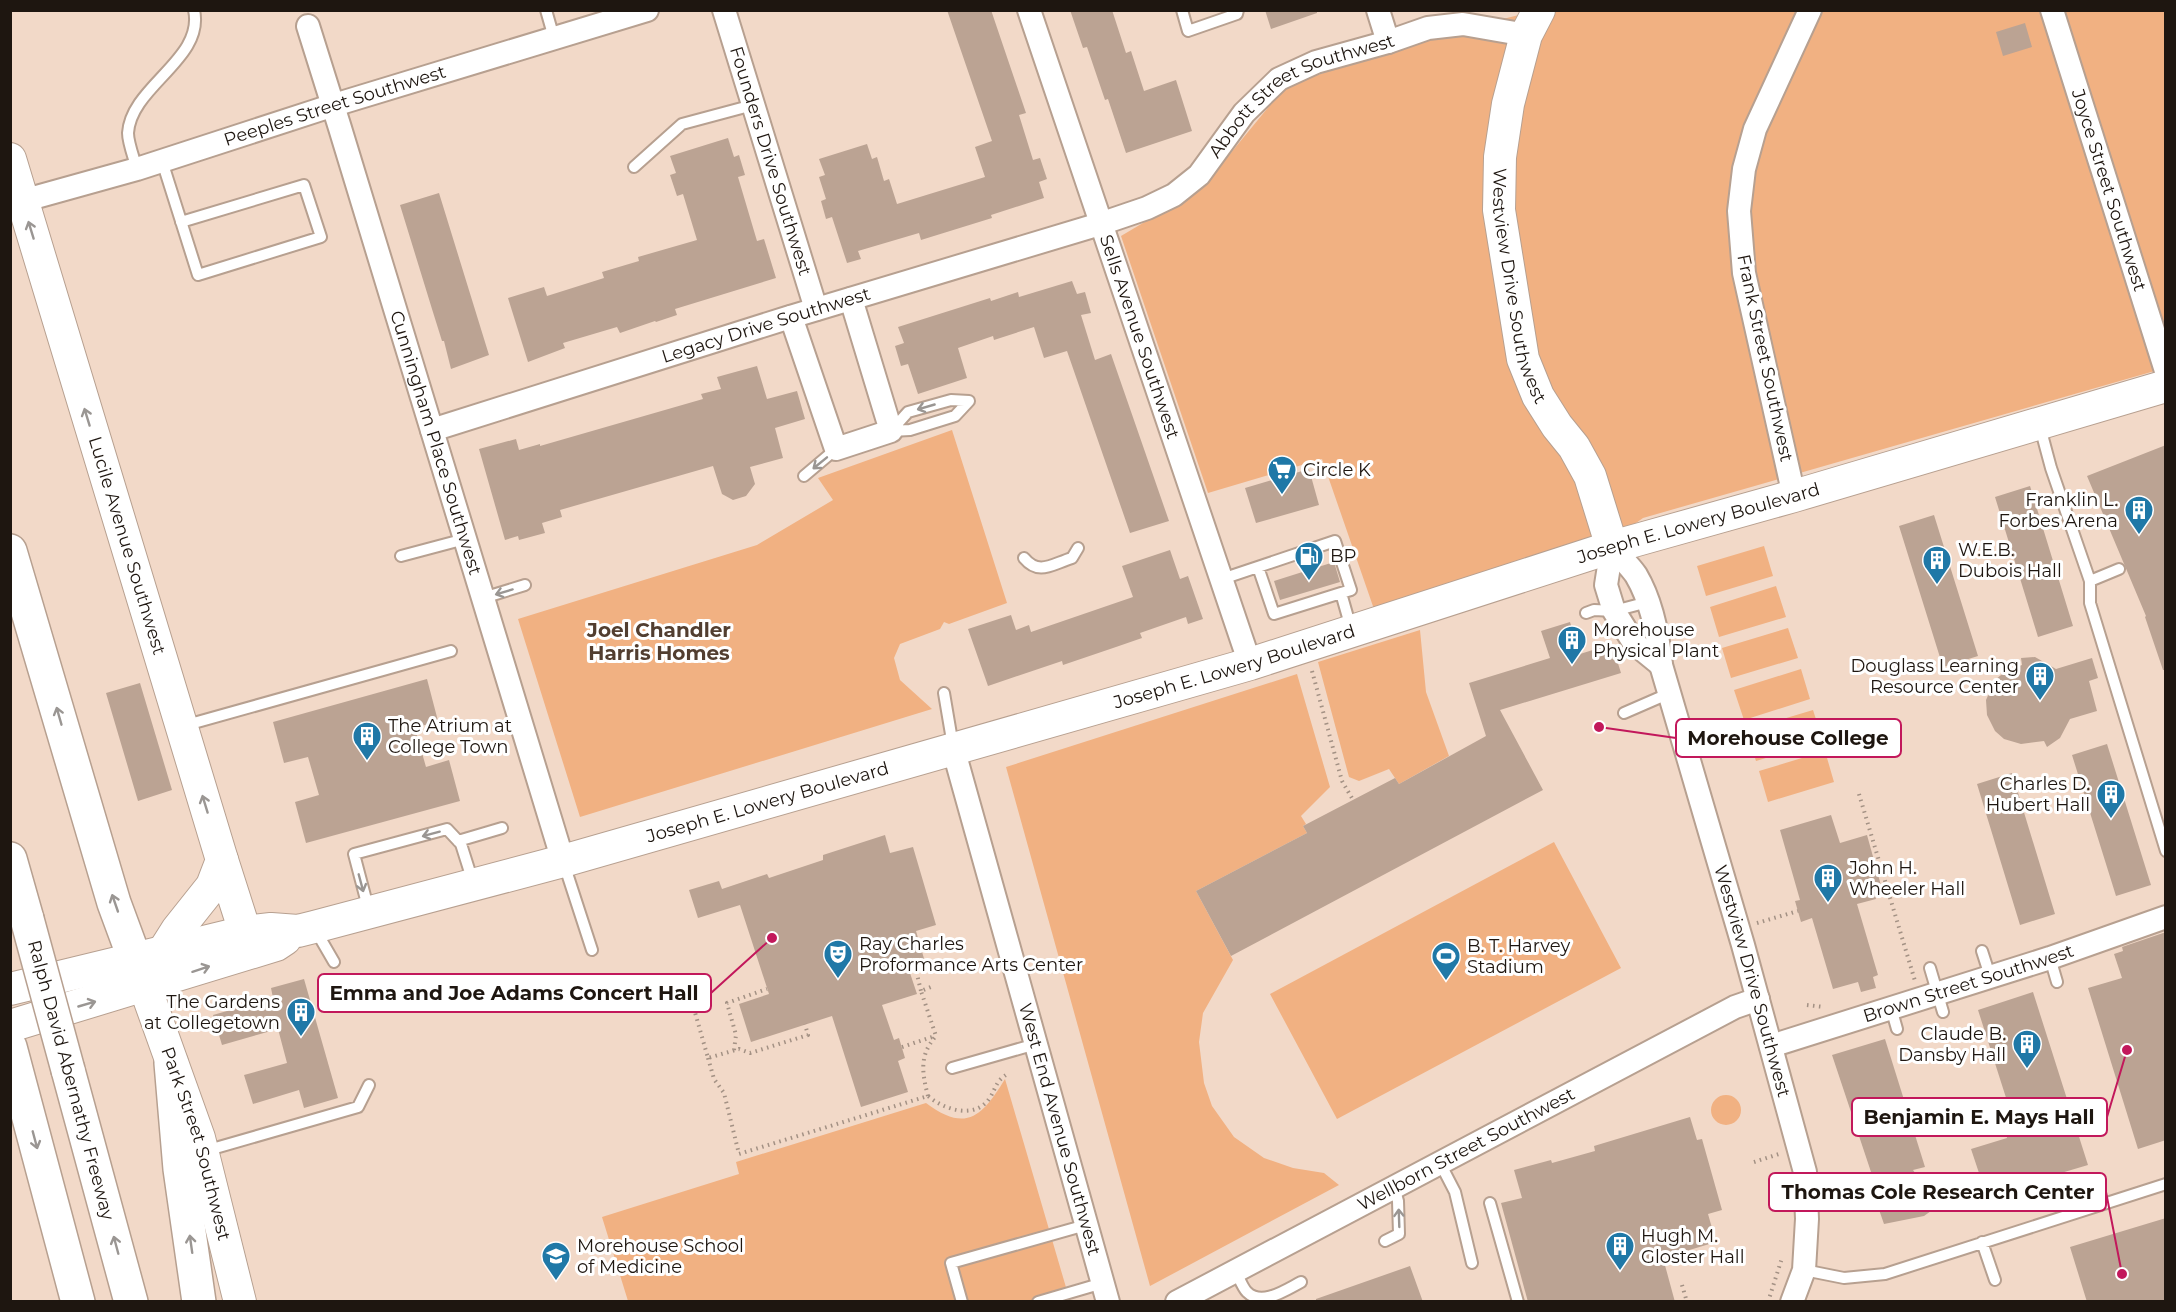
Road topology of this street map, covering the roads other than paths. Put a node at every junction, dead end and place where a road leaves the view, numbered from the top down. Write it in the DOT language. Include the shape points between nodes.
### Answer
graph roads {
  1 [pos="194,10"];
  2 [pos="546,10"];
  3 [pos="647,10"];
  4 [pos="724,10"];
  5 [pos="1029,10"];
  6 [pos="1182,10"];
  7 [pos="1238,10"];
  8 [pos="1378,10"];
  9 [pos="1810,10"];
  10 [pos="2052,10"];
  11 [pos="307,22"];
  12 [pos="1533,23"];
  13 [pos="554,38"];
  14 [pos="1388,42"];
  15 [pos="333,105"];
  16 [pos="753,105"];
  17 [pos="10,159"];
  18 [pos="162,160"];
  19 [pos="634,168"];
  20 [pos="136,169"];
  21 [pos="22,201"];
  22 [pos="181,222"];
  23 [pos="1100,224"];
  24 [pos="851,299"];
  25 [pos="816,309"];
  26 [pos="791,317"];
  27 [pos="2166,371"];
  28 [pos="2166,386"];
  29 [pos="2039,423"];
  30 [pos="432,430"];
  31 [pos="891,431"];
  32 [pos="836,449"];
  33 [pos="804,476"];
  34 [pos="1794,496"];
  35 [pos="465,539"];
  36 [pos="1612,547"];
  37 [pos="1078,548"];
  38 [pos="10,551"];
  39 [pos="401,556"];
  40 [pos="1024,558"];
  41 [pos="1258,567"];
  42 [pos="2119,569"];
  43 [pos="1222,579"];
  44 [pos="2090,581"];
  45 [pos="525,585"];
  46 [pos="1341,593"];
  47 [pos="483,598"];
  48 [pos="1648,602"];
  49 [pos="1614,611"];
  50 [pos="1586,613"];
  51 [pos="1352,631"];
  52 [pos="451,651"];
  53 [pos="1250,664"];
  54 [pos="1661,665"];
  55 [pos="944,693"];
  56 [pos="1670,693"];
  57 [pos="1624,713"];
  58 [pos="181,726"];
  59 [pos="953,748"];
  60 [pos="502,828"];
  61 [pos="458,841"];
  62 [pos="2166,851"];
  63 [pos="10,859"];
  64 [pos="222,860"];
  65 [pos="563,861"];
  66 [pos="474,885"];
  67 [pos="369,912"];
  68 [pos="2166,917"];
  69 [pos="306,929"];
  70 [pos="245,932"];
  71 [pos="592,950"];
  72 [pos="1982,951"];
  73 [pos="2050,958"];
  74 [pos="334,962"];
  75 [pos="148,965"];
  76 [pos="1930,968"];
  77 [pos="1990,976"];
  78 [pos="2057,982"];
  79 [pos="10,989"];
  80 [pos="1758,999"];
  81 [pos="1940,1002"];
  82 [pos="10,1026"];
  83 [pos="1036,1044"];
  84 [pos="1771,1046"];
  85 [pos="10,1047"];
  86 [pos="171,1063"];
  87 [pos="952,1068"];
  88 [pos="369,1085"];
  89 [pos="202,1152"];
  90 [pos="1440,1163"];
  91 [pos="2166,1184"];
  92 [pos="1394,1187"];
  93 [pos="1491,1203"];
  94 [pos="1086,1225"];
  95 [pos="1385,1240"];
  96 [pos="1982,1242"];
  97 [pos="1472,1263"];
  98 [pos="1235,1270"];
  99 [pos="1804,1270"];
  100 [pos="1995,1280"];
  101 [pos="1301,1282"];
  102 [pos="1105,1292"];
  103 [pos="78,1302"];
  104 [pos="131,1302"];
  105 [pos="199,1302"];
  106 [pos="240,1302"];
  107 [pos="962,1302"];
  108 [pos="1038,1302"];
  109 [pos="1177,1302"];
  110 [pos="1518,1302"];
  111 [pos="1792,1302"];
  1 -- 20 [label="lane" via="196,22 187,47 135,109 128,133"];
  2 -- 13 [label="lane"];
  3 -- 13 [label="street, Peeples Street Southwest"];
  4 -- 16 [label="street, Founders Drive Southwest"];
  5 -- 23 [label="street, Sells Avenue Southwest"];
  6 -- 7 [label="lane" via="1188,31 1237,14"];
  8 -- 14 [label="street"];
  9 -- 34 [label="street, Frank Street Southwest" via="1755,129 1744,169 1739,211 1744,273"];
  10 -- 27 [label="street, Joyce Street Southwest"];
  11 -- 15 [label="street, Cunningham Place Southwest"];
  12 -- 14 [label="street, Abbott Street Southwest" via="1428,28"];
  12 -- 36 [label="main road, Westview Drive Southwest" via="1508,104 1498,210 1523,359 1538,396 1590,476"];
  13 -- 15 [label="street, Peeples Street Southwest"];
  14 -- 23 [label="street, Abbott Street Southwest" via="1316,62 1279,79 1244,113 1199,175 1174,195"];
  15 -- 18 [label="street, Peeples Street Southwest"];
  15 -- 30 [label="street, Cunningham Place Southwest"];
  16 -- 19 [label="lane" via="681,124"];
  16 -- 25 [label="street, Founders Drive Southwest"];
  17 -- 21 [label="main road, Lucile Avenue Southwest"];
  18 -- 20 [label="street, Peeples Street Southwest"];
  18 -- 22 [label="lane"];
  20 -- 21 [label="street, Peeples Street Southwest"];
  58 -- 21 [label="main road, Lucile Avenue Southwest, one-way"];
  22 -- 22 [label="lane" via="198,275 321,237 304,185"];
  23 -- 24 [label="street, Legacy Drive Southwest"];
  23 -- 43 [label="street, Sells Avenue Southwest"];
  24 -- 25 [label="street, Legacy Drive Southwest"];
  24 -- 31 [label="street"];
  25 -- 26 [label="street, Legacy Drive Southwest"];
  26 -- 30 [label="street, Legacy Drive Southwest"];
  26 -- 32 [label="street"];
  28 -- 29 [label="main road, Joseph E. Lowery Boulevard"];
  29 -- 34 [label="main road, Joseph E. Lowery Boulevard"];
  29 -- 44 [label="lane" via="2050,468"];
  30 -- 35 [label="street, Cunningham Place Southwest"];
  31 -- 31 [label="lane, one-way" via="910,430 956,416 969,401 951,400 908,412"];
  31 -- 32 [label="street"];
  32 -- 33 [label="lane, one-way"];
  34 -- 36 [label="main road, Joseph E. Lowery Boulevard"];
  35 -- 39 [label="lane"];
  35 -- 47 [label="street, Cunningham Place Southwest"];
  36 -- 48 [label="street, Westview Drive Southwest" via="1636,575"];
  36 -- 49 [label="street, Westview Drive Southwest" via="1606,585"];
  36 -- 51 [label="main road, Joseph E. Lowery Boulevard"];
  37 -- 40 [label="lane" via="1072,558 1038,569"];
  75 -- 38 [label="highway, one-way" via="114,903"];
  41 -- 43 [label="lane"];
  41 -- 46 [label="lane" via="1274,615"];
  41 -- 46 [label="lane" via="1335,541 1351,590"];
  42 -- 44 [label="lane"];
  43 -- 53 [label="street, Sells Avenue Southwest"];
  44 -- 62 [label="lane" via="2090,603"];
  45 -- 47 [label="lane, one-way"];
  46 -- 51 [label="lane"];
  47 -- 65 [label="street, Cunningham Place Southwest"];
  48 -- 49 [label="lane"];
  48 -- 54 [label="street, Westview Drive Southwest" via="1659,636"];
  49 -- 50 [label="lane"];
  49 -- 54 [label="street, Westview Drive Southwest" via="1634,643"];
  51 -- 53 [label="main road, Joseph E. Lowery Boulevard"];
  52 -- 58 [label="lane"];
  53 -- 59 [label="main road, Joseph E. Lowery Boulevard"];
  54 -- 56 [label="street, Westview Drive Southwest"];
  55 -- 59 [label="lane"];
  56 -- 57 [label="lane"];
  56 -- 80 [label="street, Westview Drive Southwest"];
  64 -- 58 [label="main road, Lucile Avenue Southwest, one-way"];
  59 -- 65 [label="main road, Joseph E. Lowery Boulevard"];
  59 -- 83 [label="street, West End Avenue Southwest"];
  60 -- 61 [label="lane"];
  61 -- 66 [label="lane"];
  61 -- 67 [label="lane, one-way" via="447,829 354,854"];
  104 -- 63 [label="highway, Ralph David Abernathy Freeway, one-way, bridge"];
  64 -- 70 [label="main road, Lucile Avenue Southwest"];
  64 -- 75 [label="main road" via="212,886"];
  65 -- 66 [label="main road, Joseph E. Lowery Boulevard"];
  65 -- 71 [label="lane"];
  66 -- 67 [label="main road, Joseph E. Lowery Boulevard"];
  67 -- 69 [label="main road, Joseph E. Lowery Boulevard"];
  68 -- 73 [label="street, Brown Street Southwest"];
  69 -- 70 [label="main road, Joseph E. Lowery Boulevard"];
  69 -- 74 [label="lane"];
  75 -- 69 [label="main road, Joseph E. Lowery Boulevard, one-way" via="276,945"];
  70 -- 75 [label="main road, Joseph E. Lowery Boulevard"];
  72 -- 77 [label="lane"];
  73 -- 77 [label="street, Brown Street Southwest"];
  73 -- 78 [label="lane"];
  75 -- 79 [label="main road, Joseph E. Lowery Boulevard"];
  82 -- 75 [label="main road, Joseph E. Lowery Boulevard, one-way"];
  75 -- 86 [label="main road, Park Street Southwest"];
  76 -- 81 [label="lane"];
  77 -- 81 [label="street, Brown Street Southwest"];
  80 -- 84 [label="street, Westview Drive Southwest"];
  80 -- 90 [label="street, Wellborn Street Southwest" via="1735,1007"];
  81 -- 84 [label="street, Brown Street Southwest" via="1894,1018"];
  83 -- 87 [label="lane"];
  83 -- 94 [label="street, West End Avenue Southwest"];
  84 -- 99 [label="street, Westview Drive Southwest" via="1805,1172"];
  85 -- 103 [label="highway, one-way"];
  86 -- 89 [label="main road, Park Street Southwest"];
  105 -- 86 [label="highway, one-way" via="180,1169"];
  88 -- 89 [label="lane" via="358,1107"];
  89 -- 106 [label="main road, Park Street Southwest"];
  90 -- 92 [label="street, Wellborn Street Southwest"];
  90 -- 97 [label="lane" via="1455,1192"];
  91 -- 96 [label="lane"];
  95 -- 92 [label="lane, one-way" via="1399,1234"];
  92 -- 98 [label="street, Wellborn Street Southwest"];
  93 -- 110 [label="lane"];
  94 -- 102 [label="street, West End Avenue Southwest"];
  94 -- 107 [label="lane" via="951,1263"];
  96 -- 99 [label="lane" via="1885,1274 1844,1278"];
  96 -- 100 [label="lane"];
  98 -- 101 [label="lane" via="1254,1296 1268,1298"];
  98 -- 109 [label="street, Wellborn Street Southwest"];
  99 -- 111 [label="street, Westview Drive Southwest"];
  102 -- 108 [label="lane"];
}
